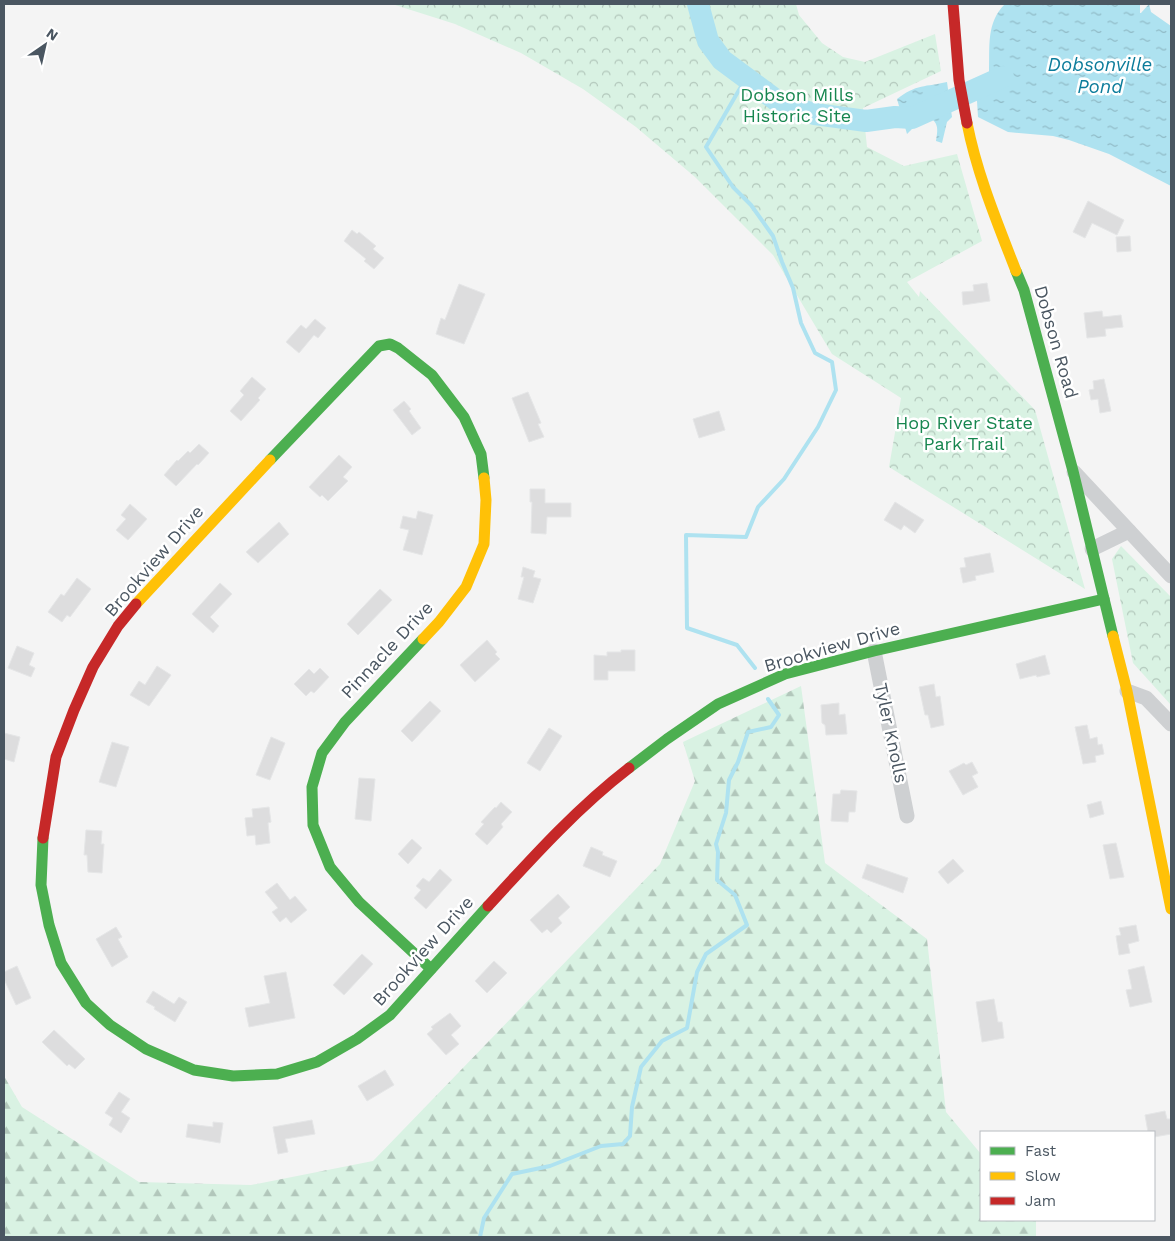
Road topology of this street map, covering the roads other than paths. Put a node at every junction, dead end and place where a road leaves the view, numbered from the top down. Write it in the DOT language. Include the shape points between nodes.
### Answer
graph roads {
  1 [pos="953,4"];
  2 [pos="390,344"];
  3 [pos="1073,471"];
  4 [pos="1129,531"];
  5 [pos="1092,549"];
  6 [pos="1171,576"];
  7 [pos="1104,598"];
  8 [pos="874,651"];
  9 [pos="1127,691"];
  10 [pos="1171,724"];
  11 [pos="907,816"];
  12 [pos="1171,909"];
  13 [pos="431,969"];
  1 -- 3 [label="street, Dobson Road" via="959,80 972,147 992,210 1024,290"];
  2 -- 13 [label="street, Pinnacle Drive" via="432,375 462,415 474,439 481,454 486,500 484,544 466,587 439,622 345,722 322,753 312,786 313,825 330,867 359,902"];
  2 -- 13 [label="street, Brookview Drive" via="379,346 371,353 178,556 118,626 93,667 56,756 42,847 41,885 48,925 61,963 86,1003 110,1025 146,1049 194,1070 233,1076 276,1074 317,1062 390,1015"];
  3 -- 4 [label="street"];
  3 -- 5 [label="street, Dobson Road"];
  4 -- 5 [label="street"];
  4 -- 6 [label="street"];
  5 -- 7 [label="street, Dobson Road"];
  7 -- 8 [label="street, Brookview Drive"];
  7 -- 9 [label="street, Dobson Road"];
  8 -- 11 [label="street, Tyler Knolls"];
  8 -- 13 [label="street, Brookview Drive" via="785,674 718,704 667,739 605,786 531,859"];
  9 -- 10 [label="street" via="1146,698"];
  9 -- 12 [label="street, Dobson Road"];
}
